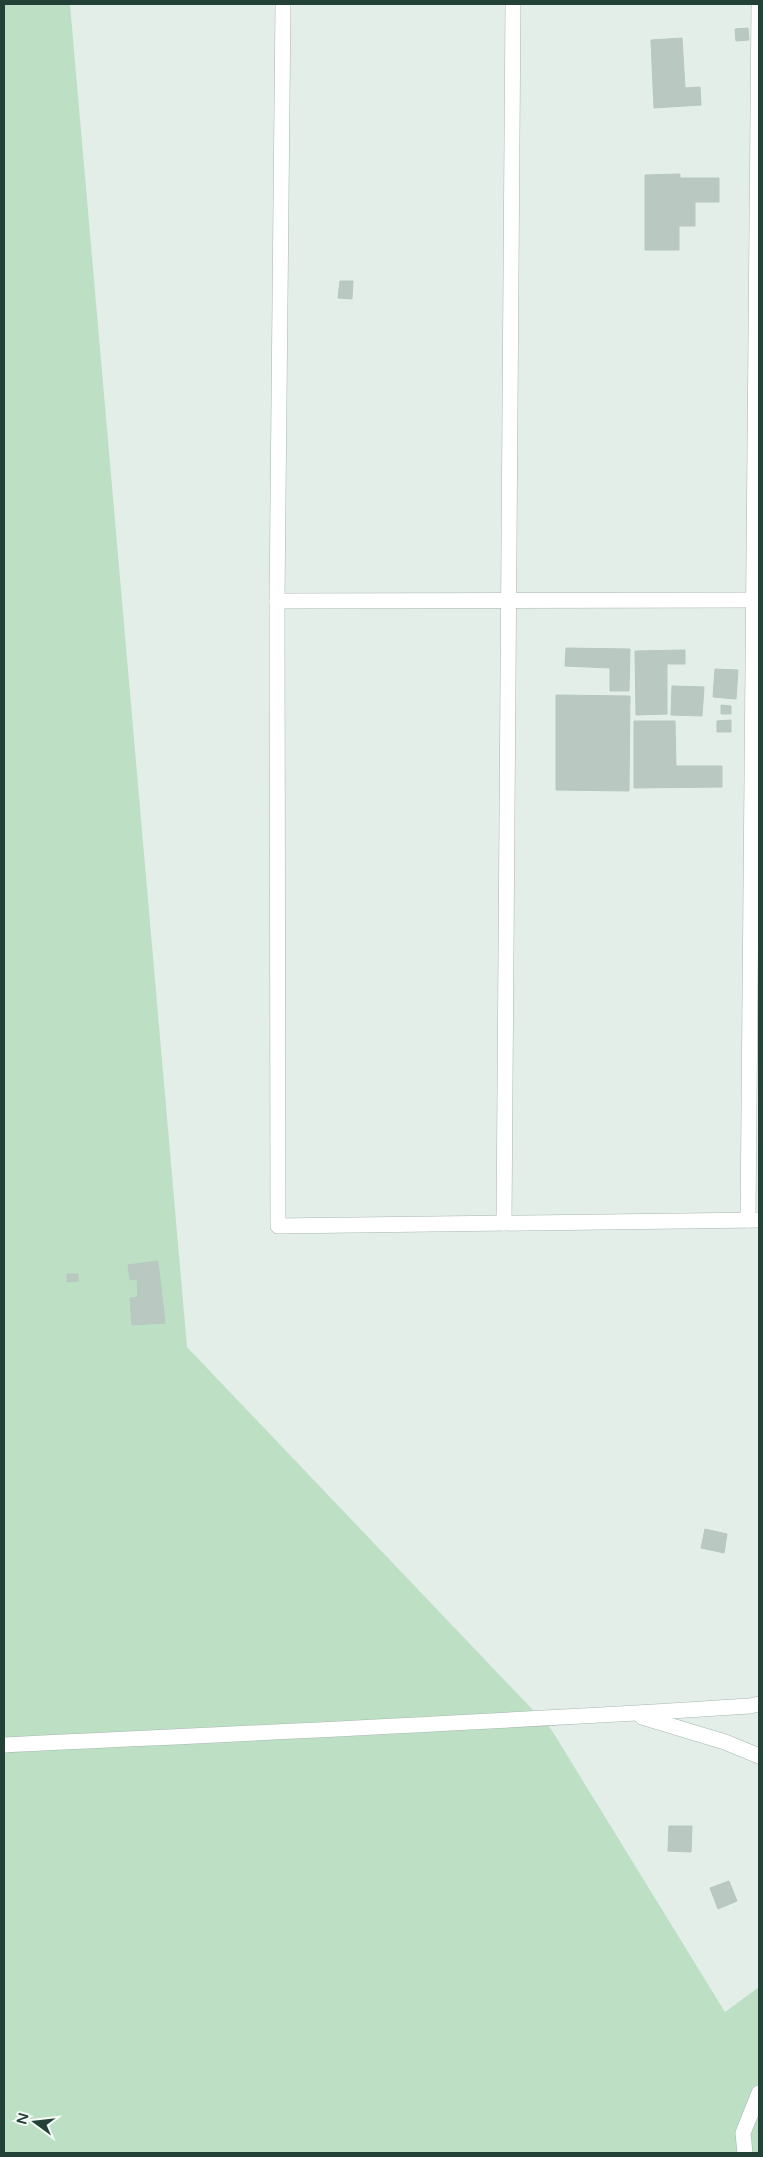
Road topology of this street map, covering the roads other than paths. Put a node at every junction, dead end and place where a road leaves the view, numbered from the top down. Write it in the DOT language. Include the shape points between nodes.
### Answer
graph roads {
  1 [pos="283,4"];
  2 [pos="513,4"];
  3 [pos="759,4"];
  4 [pos="756,600"];
  5 [pos="277,601"];
  6 [pos="509,601"];
  7 [pos="754,1220"];
  8 [pos="504,1223"];
  9 [pos="759,1704"];
  10 [pos="633,1714"];
  11 [pos="4,1745"];
  12 [pos="759,1756"];
  13 [pos="759,2093"];
  14 [pos="745,2153"];
  1 -- 5 [label="street"];
  2 -- 6 [label="street"];
  3 -- 4 [label="street"];
  4 -- 6 [label="street"];
  4 -- 7 [label="street"];
  5 -- 6 [label="street"];
  5 -- 8 [label="street" via="278,1226"];
  6 -- 8 [label="street"];
  7 -- 8 [label="street"];
  9 -- 10 [label="street"];
  10 -- 11 [label="street"];
  10 -- 12 [label="street" via="725,1742"];
  13 -- 14 [label="street" via="743,2133"];
}
